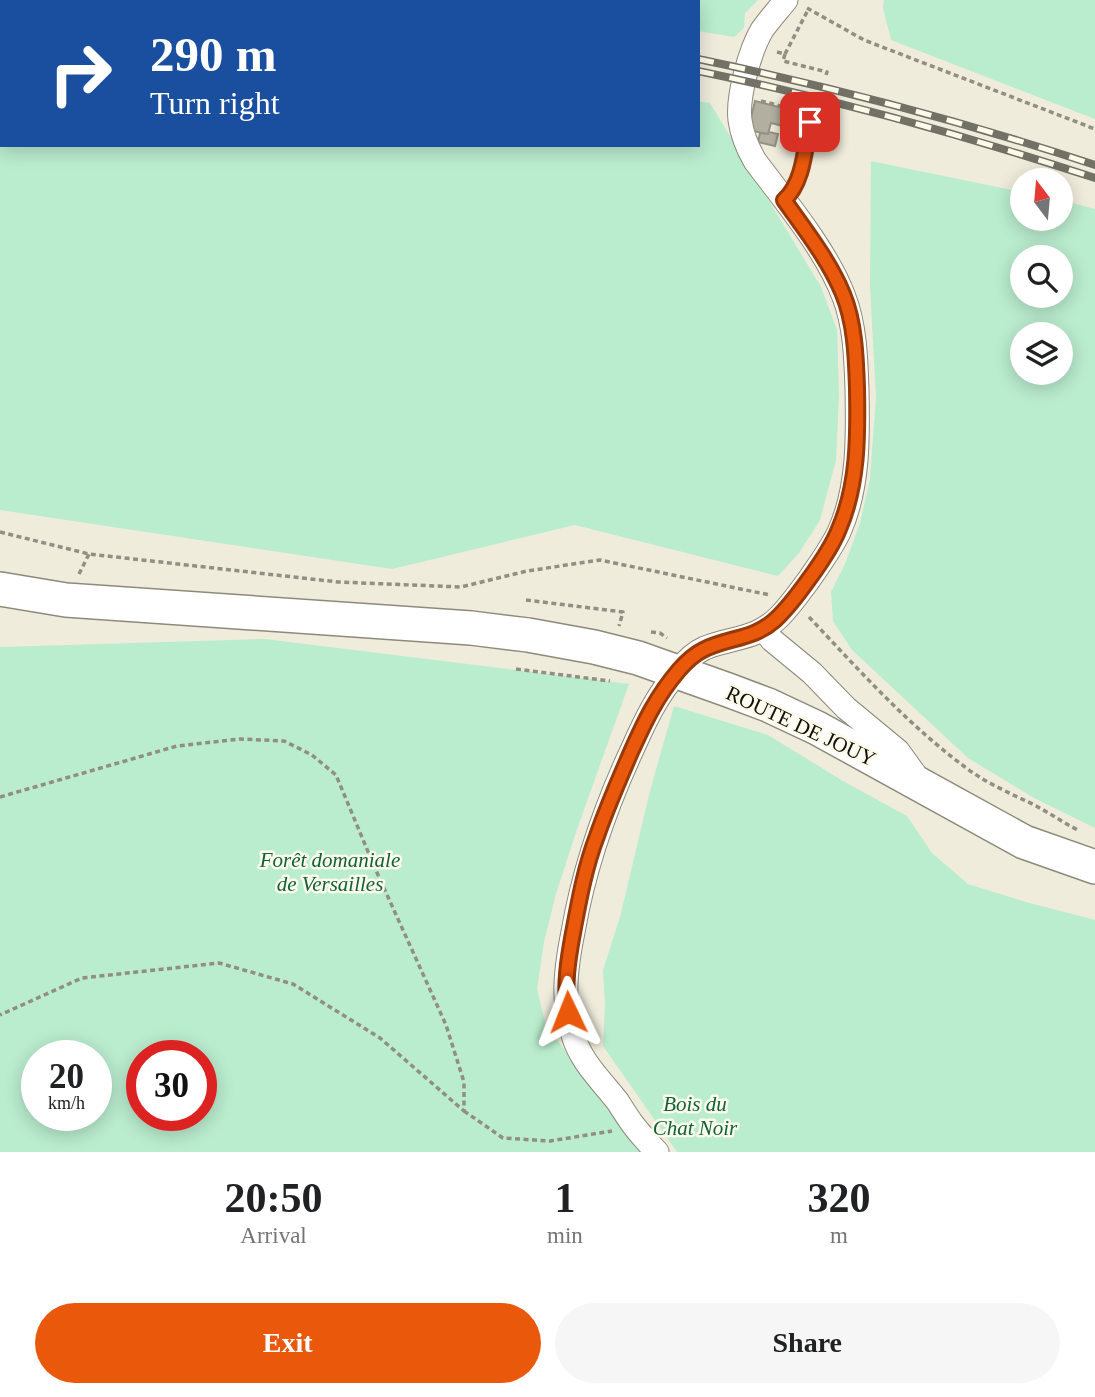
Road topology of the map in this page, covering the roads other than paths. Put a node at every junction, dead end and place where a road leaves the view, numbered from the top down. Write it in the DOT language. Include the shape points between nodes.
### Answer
graph roads {
  1 [pos="792,2"];
  2 [pos="811,117"];
  3 [pos="784,200"];
  4 [pos="0,589"];
  5 [pos="764,630"];
  6 [pos="675,656"];
  7 [pos="922,786"];
  8 [pos="1095,867"];
  9 [pos="657,1152"];
  1 -- 3 [label="street" via="758,38 747,69 749,98 740,108 748,148"];
  2 -- 3 [label="lane" via="797,184"];
  3 -- 5 [label="street" via="817,246 848,310 857,390 856,462 839,531 792,602"];
  4 -- 6 [label="main road, ROUTE DE JOUY" via="66,600 471,628 638,658"];
  5 -- 6 [label="street" via="691,657"];
  5 -- 7 [label="street, ROUTE DE JOUY" via="898,751"];
  6 -- 7 [label="main road, ROUTE DE JOUY"];
  6 -- 9 [label="street" via="596,838 577,908 565,994 583,1059"];
  7 -- 8 [label="main road, ROUTE DE JOUY" via="1024,842"];
}
